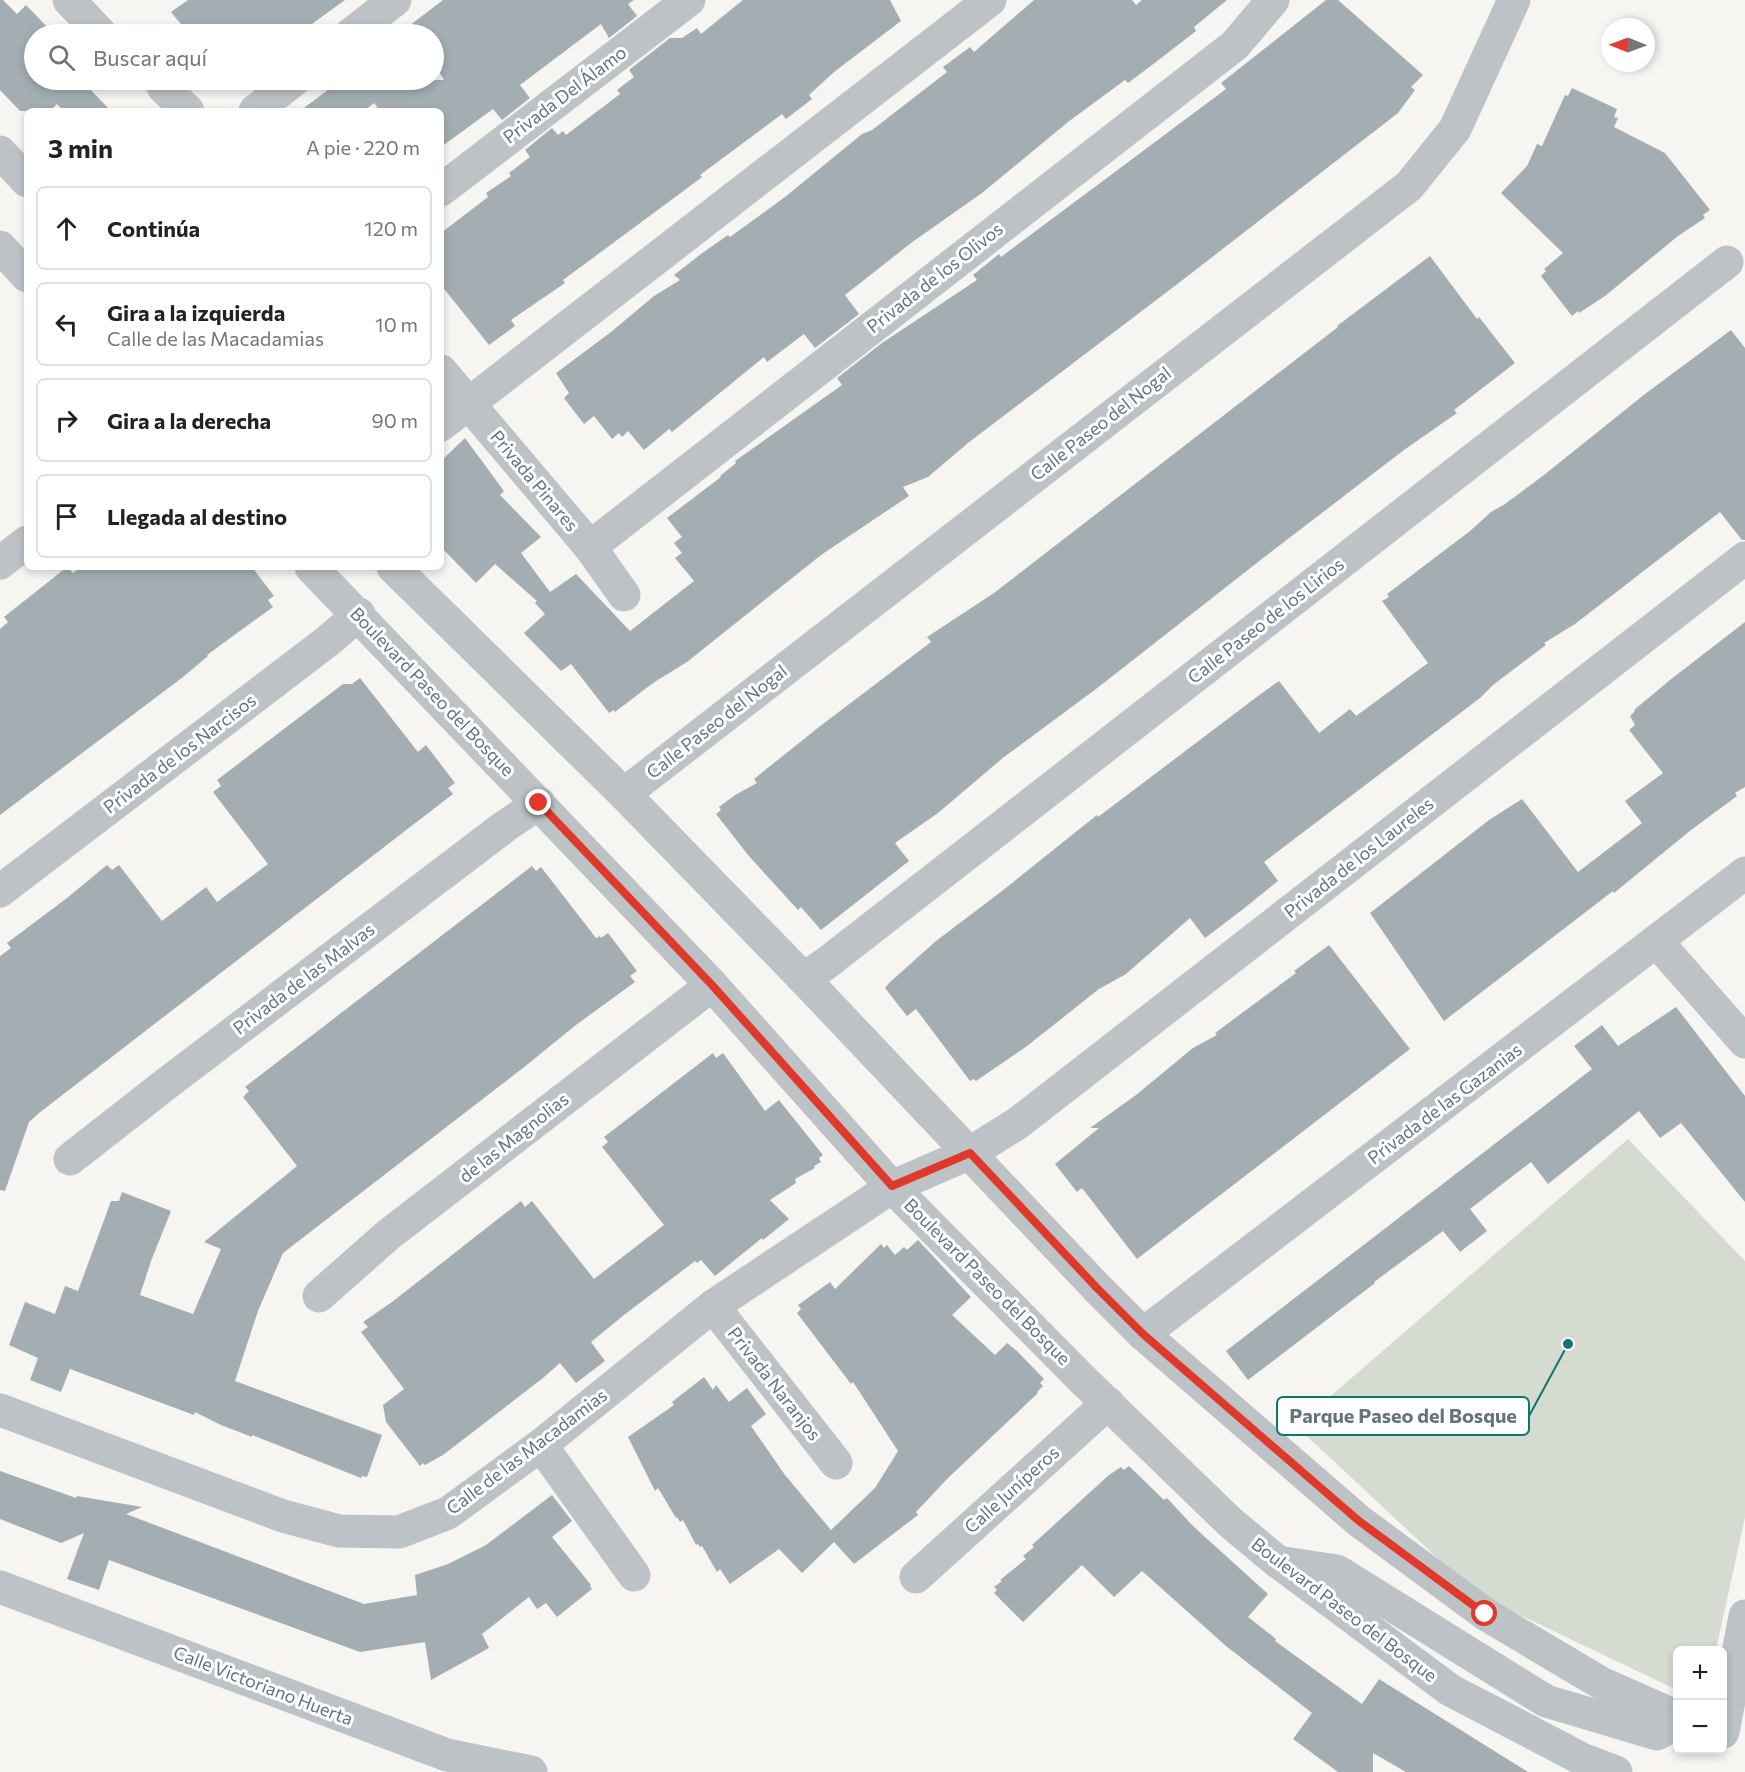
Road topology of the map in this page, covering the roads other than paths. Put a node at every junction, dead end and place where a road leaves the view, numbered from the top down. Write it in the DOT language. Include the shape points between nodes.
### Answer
graph roads {
  1 [pos="395,0"];
  2 [pos="689,0"];
  3 [pos="990,0"];
  4 [pos="1273,0"];
  5 [pos="1514,0"];
  6 [pos="79,3"];
  7 [pos="94,24"];
  8 [pos="364,24"];
  9 [pos="166,90"];
  10 [pos="281,90"];
  11 [pos="185,108"];
  12 [pos="259,108"];
  13 [pos="0,152"];
  14 [pos="24,178"];
  15 [pos="444,188"];
  16 [pos="0,248"];
  17 [pos="1727,261"];
  18 [pos="24,273"];
  19 [pos="444,375"];
  20 [pos="469,404"];
  21 [pos="444,423"];
  22 [pos="24,544"];
  23 [pos="590,548"];
  24 [pos="1745,558"];
  25 [pos="0,563"];
  26 [pos="314,570"];
  27 [pos="396,570"];
  28 [pos="624,595"];
  29 [pos="359,614"];
  30 [pos="624,794"];
  31 [pos="539,803"];
  32 [pos="1745,873"];
  33 [pos="0,891"];
  34 [pos="1657,942"];
  35 [pos="804,979"];
  36 [pos="712,985"];
  37 [pos="1745,1042"];
  38 [pos="970,1153"];
  39 [pos="70,1159"];
  40 [pos="892,1186"];
  41 [pos="319,1296"];
  42 [pos="713,1306"];
  43 [pos="1143,1334"];
  44 [pos="1108,1403"];
  45 [pos="0,1410"];
  46 [pos="541,1445"];
  47 [pos="836,1463"];
  48 [pos="1278,1562"];
  49 [pos="634,1575"];
  50 [pos="916,1577"];
  51 [pos="0,1587"];
  52 [pos="1745,1616"];
  53 [pos="1727,1711"];
  54 [pos="1673,1715"];
  55 [pos="1673,1725"];
  56 [pos="1727,1733"];
  57 [pos="1745,1738"];
  58 [pos="531,1772"];
  59 [pos="1616,1772"];
  1 -- 8 [label="street"];
  2 -- 15 [label="street, Privada Del Álamo"];
  3 -- 20 [label="street"];
  4 -- 23 [label="street, Privada de los Olivos" via="1235,45"];
  5 -- 30 [label="street, Calle Paseo del Nogal" via="1455,129 1409,186"];
  6 -- 7 [label="street"];
  9 -- 11 [label="street"];
  10 -- 12 [label="street"];
  13 -- 14 [label="street"];
  16 -- 18 [label="street"];
  17 -- 35 [label="street, Calle Paseo de los Lirios"];
  19 -- 20 [label="street, Privada Pinares"];
  20 -- 21 [label="street"];
  20 -- 23 [label="street, Privada Pinares"];
  22 -- 25 [label="street"];
  23 -- 28 [label="street, Privada Pinares"];
  24 -- 38 [label="street, Privada de los Laureles" via="1018,1123"];
  26 -- 29 [label="street, Boulevard Paseo del Bosque"];
  27 -- 30 [label="street"];
  29 -- 31 [label="street, Boulevard Paseo del Bosque"];
  29 -- 33 [label="street, Privada de los Narcisos"];
  30 -- 35 [label="street"];
  31 -- 36 [label="street, Boulevard Paseo del Bosque"];
  31 -- 39 [label="street, Privada de las Malvas"];
  32 -- 34 [label="street, Privada de las Gazanias"];
  34 -- 37 [label="street"];
  34 -- 43 [label="street, Privada de las Gazanias"];
  35 -- 38 [label="street"];
  36 -- 40 [label="street, Boulevard Paseo del Bosque"];
  36 -- 41 [label="street, de las Magnolias" via="388,1235"];
  38 -- 40 [label="street, Calle de las Macadamias"];
  38 -- 43 [label="street"];
  40 -- 42 [label="street, Calle de las Macadamias"];
  40 -- 44 [label="street, Boulevard Paseo del Bosque"];
  42 -- 46 [label="street, Calle de las Macadamias"];
  42 -- 47 [label="street, Privada Naranjos"];
  43 -- 54 [label="street" via="1359,1521 1485,1614 1601,1683"];
  44 -- 48 [label="street, Boulevard Paseo del Bosque" via="1231,1523"];
  44 -- 50 [label="street, Calle Juníperos"];
  45 -- 46 [label="street, Calle de las Macadamias" via="283,1516 339,1531 399,1532 448,1513"];
  46 -- 49 [label="street"];
  48 -- 55 [label="street" via="1337,1571 1546,1701 1658,1734"];
  48 -- 59 [label="street, Boulevard Paseo del Bosque" via="1450,1690 1584,1760"];
  51 -- 58 [label="street, Calle Victoriano Huerta" via="447,1755"];
  52 -- 53 [label="street"];
  56 -- 57 [label="street"];
}
